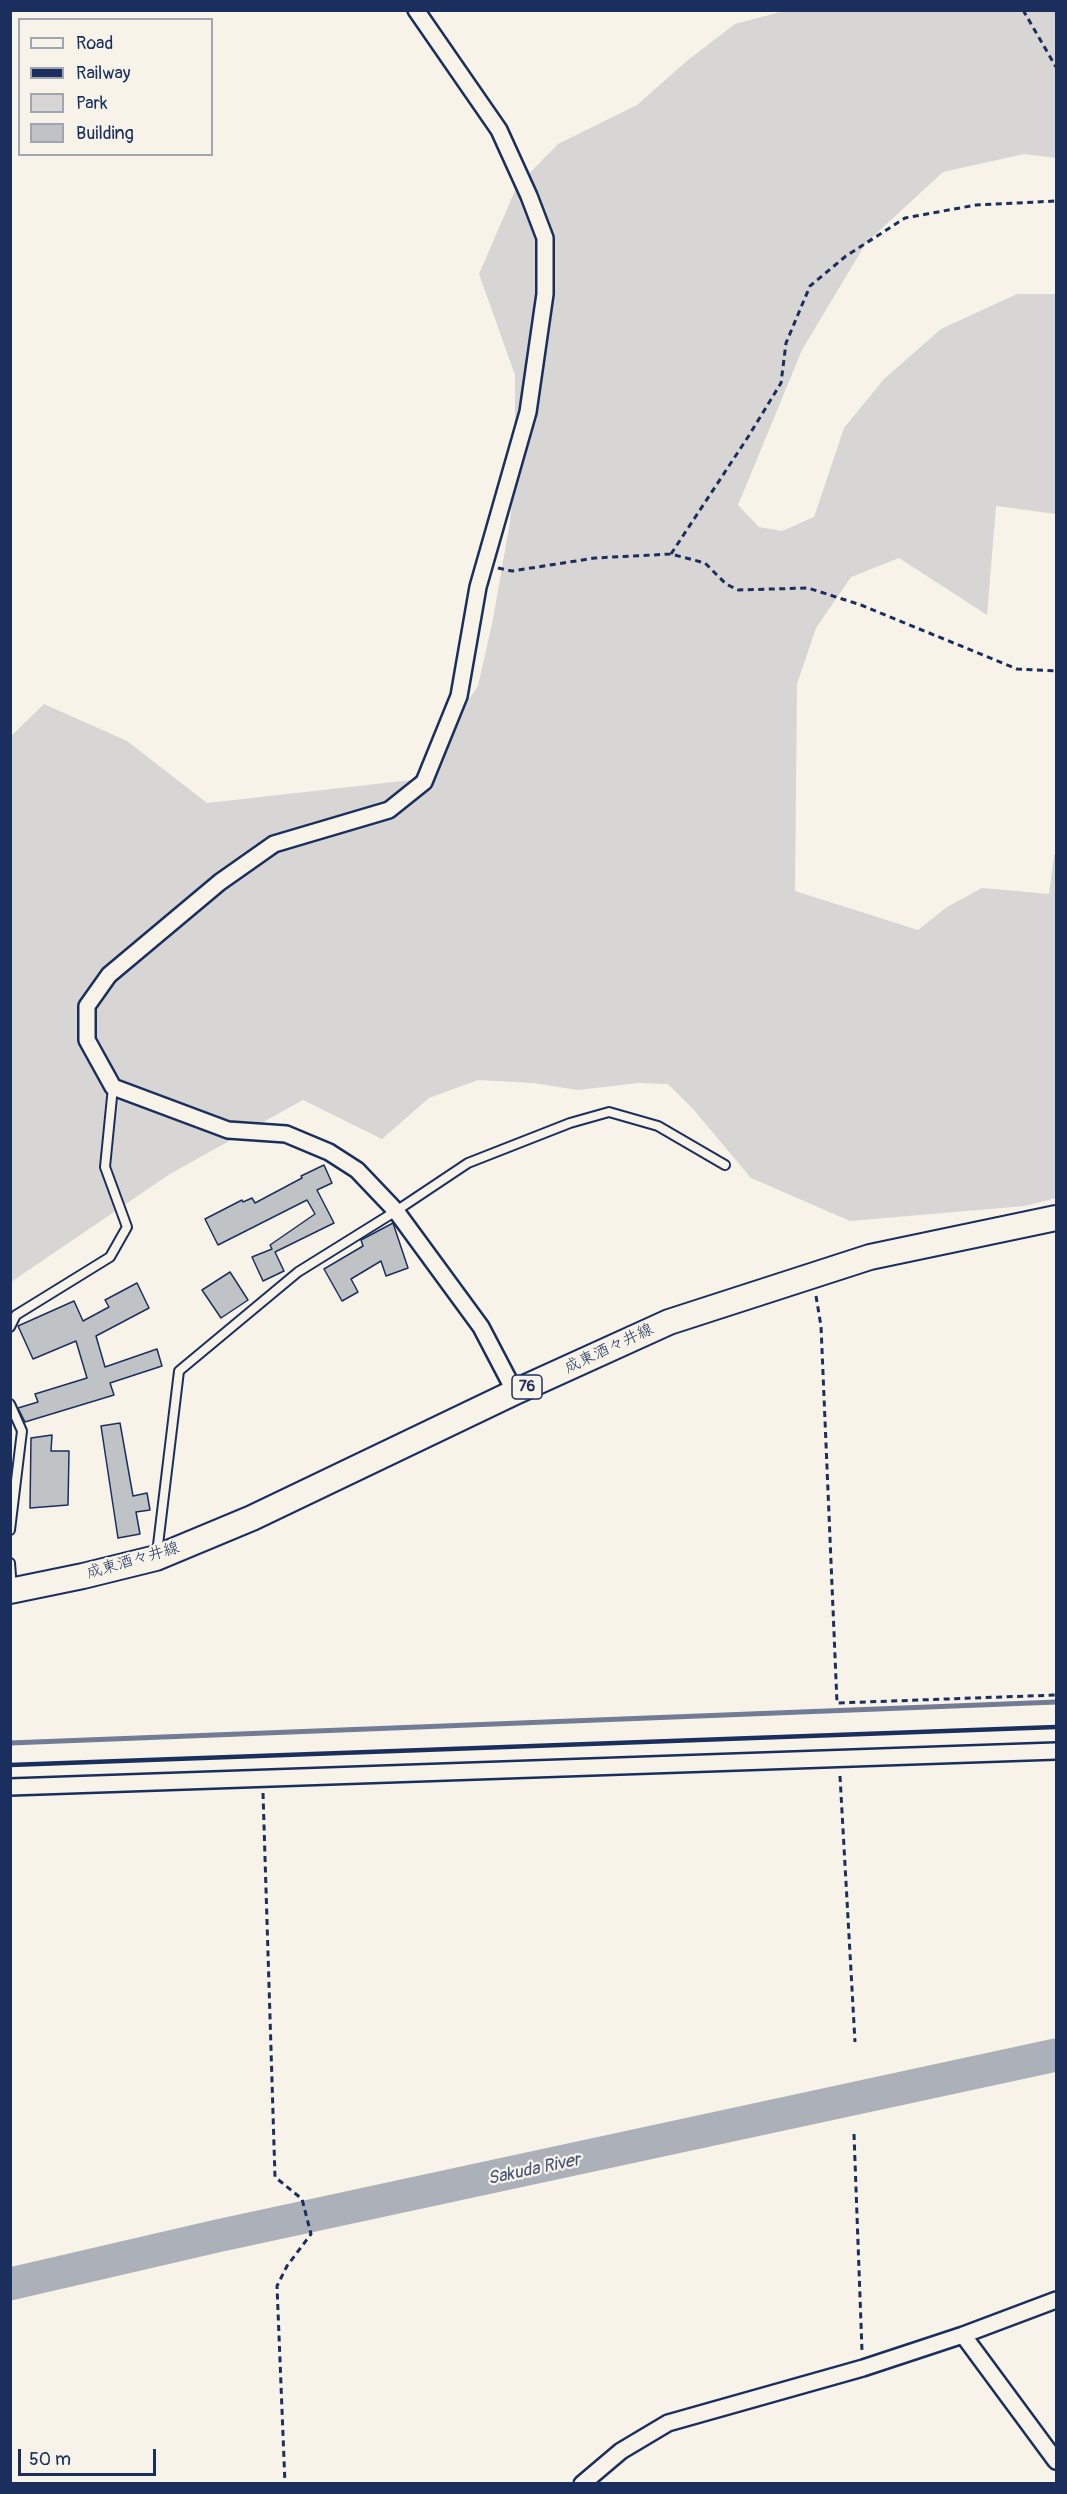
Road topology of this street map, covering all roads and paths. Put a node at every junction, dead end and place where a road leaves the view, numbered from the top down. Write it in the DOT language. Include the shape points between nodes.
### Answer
graph roads {
  1 [pos="416,10"];
  2 [pos="1023,10"];
  3 [pos="1056,67"];
  4 [pos="1056,201"];
  5 [pos="671,554"];
  6 [pos="484,565"];
  7 [pos="1056,671"];
  8 [pos="114,1087"];
  9 [pos="725,1165"];
  10 [pos="396,1211"];
  11 [pos="1056,1218"];
  12 [pos="813,1276"];
  13 [pos="10,1327"];
  14 [pos="515,1392"];
  15 [pos="10,1404"];
  16 [pos="10,1530"];
  17 [pos="156,1558"];
  18 [pos="10,1563"];
  19 [pos="11,1591"];
  20 [pos="1056,1695"];
  21 [pos="1056,1751"];
  22 [pos="839,1759"];
  23 [pos="262,1778"];
  24 [pos="10,1787"];
  25 [pos="855,2042"];
  26 [pos="854,2134"];
  27 [pos="1056,2300"];
  28 [pos="963,2335"];
  29 [pos="863,2368"];
  30 [pos="1056,2461"];
  31 [pos="285,2484"];
  32 [pos="582,2484"];
  1 -- 6 [label="street" via="499,130 545,238 545,294 528,412"];
  2 -- 3 [label="path"];
  4 -- 5 [label="path" via="975,205 905,218 846,256 810,286 786,343 781,383"];
  5 -- 6 [label="path" via="595,558 512,571"];
  5 -- 7 [label="path" via="705,563 738,590 808,588 861,605 1017,669"];
  6 -- 8 [label="street" via="459,696 424,782 389,810 274,844 220,882 109,975 87,1006 87,1040"];
  8 -- 10 [label="street" via="228,1130 286,1134 329,1152 357,1170"];
  8 -- 13 [label="lane" via="105,1167 127,1227 110,1257 16,1315"];
  9 -- 10 [label="lane" via="658,1126 609,1112 468,1163"];
  10 -- 14 [label="street" via="481,1327"];
  10 -- 17 [label="lane" via="298,1272 179,1371"];
  11 -- 12 [label="main road, 成東酒々井線 / 76" via="870,1257"];
  12 -- 14 [label="main road, 成東酒々井線 / 76" via="669,1322"];
  12 -- 20 [label="path" via="821,1326 837,1703"];
  14 -- 17 [label="main road, 成東酒々井線 / 76" via="252,1518"];
  15 -- 16 [label="lane" via="22,1431"];
  17 -- 19 [label="main road, 成東酒々井線 / 76"];
  18 -- 19 [label="lane"];
  21 -- 22 [label="street"];
  22 -- 23 [label="street"];
  22 -- 25 [label="path"];
  23 -- 24 [label="street"];
  23 -- 31 [label="path" via="275,2177 302,2199 311,2234 277,2286"];
  26 -- 29 [label="path"];
  27 -- 28 [label="street"];
  28 -- 29 [label="street"];
  28 -- 30 [label="street"];
  29 -- 32 [label="street" via="668,2423 621,2451"];
}
